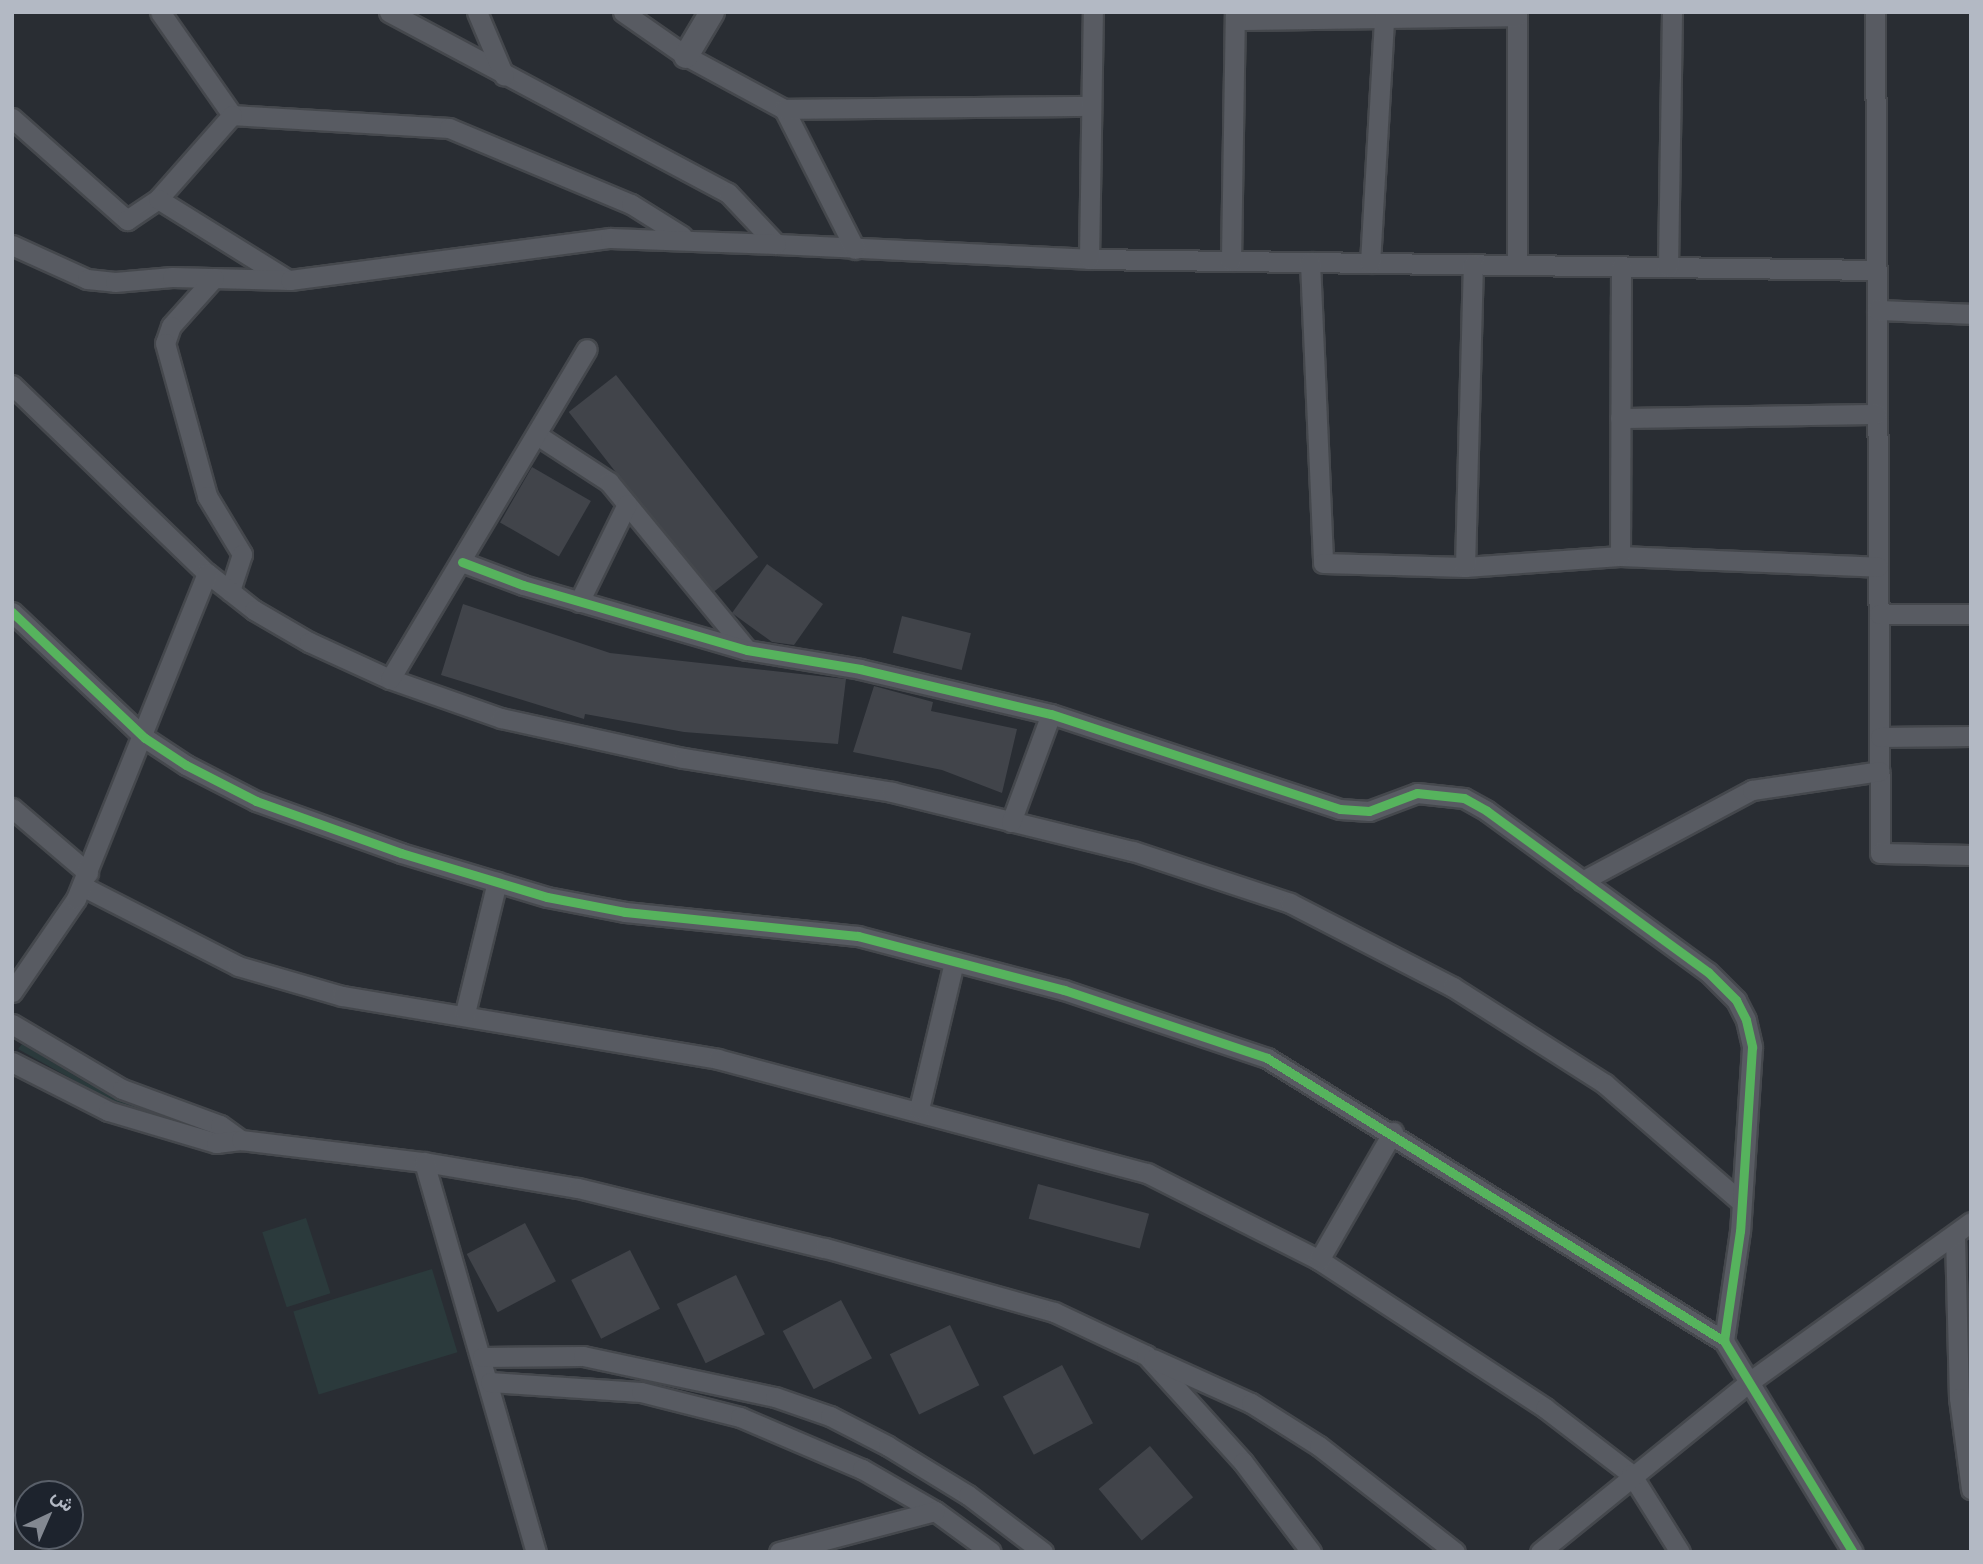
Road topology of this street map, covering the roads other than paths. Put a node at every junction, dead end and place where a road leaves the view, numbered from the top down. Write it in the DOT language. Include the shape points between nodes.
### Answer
graph roads {
  1 [pos="389,12"];
  2 [pos="477,12"];
  3 [pos="622,12"];
  4 [pos="712,12"];
  5 [pos="1093,12"];
  6 [pos="1672,12"];
  7 [pos="1875,12"];
  8 [pos="1517,14"];
  9 [pos="1422,15"];
  10 [pos="169,16"];
  11 [pos="1235,16"];
  12 [pos="1384,18"];
  13 [pos="686,56"];
  14 [pos="504,76"];
  15 [pos="1090,106"];
  16 [pos="784,109"];
  17 [pos="232,115"];
  18 [pos="12,118"];
  19 [pos="158,199"];
  20 [pos="682,236"];
  21 [pos="776,244"];
  22 [pos="12,245"];
  23 [pos="855,249"];
  24 [pos="1089,258"];
  25 [pos="1231,261"];
  26 [pos="1310,262"];
  27 [pos="1370,263"];
  28 [pos="1473,264"];
  29 [pos="1517,265"];
  30 [pos="1621,266"];
  31 [pos="1668,267"];
  32 [pos="1877,270"];
  33 [pos="214,278"];
  34 [pos="290,280"];
  35 [pos="1877,310"];
  36 [pos="1971,314"];
  37 [pos="587,349"];
  38 [pos="12,385"];
  39 [pos="1877,414"];
  40 [pos="1620,418"];
  41 [pos="537,435"];
  42 [pos="627,504"];
  43 [pos="1620,556"];
  44 [pos="462,562"];
  45 [pos="1465,567"];
  46 [pos="1878,567"];
  47 [pos="207,573"];
  48 [pos="230,591"];
  49 [pos="579,601"];
  50 [pos="12,612"];
  51 [pos="1879,614"];
  52 [pos="1971,614"];
  53 [pos="747,650"];
  54 [pos="390,678"];
  55 [pos="1051,714"];
  56 [pos="1971,736"];
  57 [pos="1880,737"];
  58 [pos="145,738"];
  59 [pos="1880,771"];
  60 [pos="12,808"];
  61 [pos="1011,822"];
  62 [pos="1971,855"];
  63 [pos="85,880"];
  64 [pos="1582,881"];
  65 [pos="497,882"];
  66 [pos="954,962"];
  67 [pos="12,992"];
  68 [pos="465,1013"];
  69 [pos="12,1024"];
  70 [pos="12,1062"];
  71 [pos="919,1109"];
  72 [pos="1393,1132"];
  73 [pos="241,1140"];
  74 [pos="424,1162"];
  75 [pos="1741,1202"];
  76 [pos="1971,1222"];
  77 [pos="1955,1235"];
  78 [pos="1319,1259"];
  79 [pos="1724,1341"];
  80 [pos="1146,1355"];
  81 [pos="482,1357"];
  82 [pos="1752,1380"];
  83 [pos="490,1382"];
  84 [pos="1631,1474"];
  85 [pos="1971,1489"];
  86 [pos="935,1511"];
  87 [pos="536,1552"];
  88 [pos="779,1552"];
  89 [pos="992,1552"];
  90 [pos="1043,1552"];
  91 [pos="1311,1552"];
  92 [pos="1455,1552"];
  93 [pos="1540,1552"];
  94 [pos="1680,1552"];
  95 [pos="1853,1552"];
  1 -- 14 [label="street"];
  2 -- 14 [label="street"];
  3 -- 13 [label="street"];
  4 -- 13 [label="street"];
  5 -- 15 [label="street"];
  6 -- 31 [label="street"];
  7 -- 32 [label="street"];
  8 -- 9 [label="street"];
  8 -- 29 [label="street"];
  9 -- 12 [label="street"];
  10 -- 17 [label="street"];
  11 -- 12 [label="street"];
  11 -- 25 [label="street"];
  12 -- 27 [label="street"];
  13 -- 16 [label="street"];
  14 -- 21 [label="street" via="728,193"];
  15 -- 16 [label="street"];
  15 -- 24 [label="street"];
  16 -- 23 [label="street"];
  17 -- 19 [label="street"];
  17 -- 20 [label="street" via="449,128 631,204"];
  18 -- 19 [label="street" via="127,220"];
  19 -- 34 [label="street"];
  20 -- 21 [label="street"];
  20 -- 34 [label="street" via="610,237"];
  21 -- 23 [label="street"];
  22 -- 33 [label="street" via="86,279"];
  23 -- 24 [label="street"];
  24 -- 25 [label="street"];
  25 -- 26 [label="street"];
  26 -- 27 [label="street"];
  26 -- 45 [label="street" via="1323,563"];
  27 -- 28 [label="street"];
  28 -- 29 [label="street"];
  28 -- 45 [label="street"];
  29 -- 30 [label="street"];
  30 -- 31 [label="street"];
  30 -- 40 [label="street"];
  31 -- 32 [label="street"];
  32 -- 35 [label="street"];
  33 -- 34 [label="street"];
  33 -- 48 [label="street" via="171,326 164,343 206,496 242,554"];
  35 -- 36 [label="street"];
  35 -- 39 [label="street"];
  37 -- 41 [label="street"];
  38 -- 47 [label="street"];
  39 -- 40 [label="street"];
  39 -- 46 [label="street"];
  40 -- 43 [label="street"];
  41 -- 42 [label="street" via="609,482"];
  41 -- 44 [label="street"];
  42 -- 49 [label="street"];
  42 -- 53 [label="street"];
  43 -- 45 [label="street"];
  43 -- 46 [label="street"];
  44 -- 49 [label="street"];
  44 -- 54 [label="street"];
  46 -- 51 [label="street"];
  47 -- 48 [label="street"];
  47 -- 58 [label="street"];
  48 -- 54 [label="street" via="309,642"];
  49 -- 53 [label="street"];
  50 -- 58 [label="street"];
  51 -- 52 [label="street"];
  51 -- 57 [label="street"];
  53 -- 55 [label="street" via="860,668"];
  54 -- 61 [label="street" via="501,718 598,741 892,792"];
  55 -- 61 [label="street"];
  55 -- 64 [label="street" via="1340,809 1369,811 1417,793 1464,798"];
  56 -- 57 [label="street"];
  57 -- 59 [label="street"];
  58 -- 63 [label="street"];
  58 -- 65 [label="street" via="256,801"];
  59 -- 62 [label="street" via="1880,853"];
  59 -- 64 [label="street" via="1752,790"];
  60 -- 63 [label="street"];
  61 -- 75 [label="street" via="1133,851 1290,902 1335,924 1453,987 1605,1084"];
  63 -- 67 [label="street"];
  63 -- 68 [label="street" via="238,966 342,996"];
  64 -- 75 [label="street" via="1708,972 1736,1000 1752,1046"];
  65 -- 66 [label="street" via="625,912 858,936"];
  65 -- 68 [label="street"];
  66 -- 71 [label="street"];
  66 -- 72 [label="street" via="1064,990 1267,1058"];
  68 -- 71 [label="street" via="718,1059"];
  69 -- 73 [label="street" via="122,1089 220,1125"];
  70 -- 73 [label="street" via="81,1100 135,1121 216,1143"];
  71 -- 78 [label="street" via="1147,1173"];
  72 -- 78 [label="street"];
  72 -- 79 [label="street"];
  73 -- 74 [label="street"];
  74 -- 80 [label="street" via="578,1188 825,1248 1054,1312"];
  74 -- 81 [label="street"];
  75 -- 79 [label="street"];
  76 -- 77 [label="street"];
  77 -- 82 [label="street"];
  77 -- 85 [label="street" via="1959,1398"];
  78 -- 84 [label="street" via="1545,1408"];
  79 -- 82 [label="street"];
  80 -- 91 [label="street" via="1243,1462"];
  80 -- 92 [label="street" via="1251,1404 1308,1439"];
  81 -- 83 [label="street"];
  81 -- 90 [label="street" via="583,1356 775,1396 830,1416 888,1446 968,1495"];
  82 -- 84 [label="street"];
  82 -- 95 [label="street"];
  83 -- 86 [label="street" via="641,1392 727,1414 826,1451"];
  83 -- 87 [label="street"];
  84 -- 93 [label="street"];
  84 -- 94 [label="street"];
  86 -- 88 [label="street"];
  86 -- 89 [label="street"];
}
